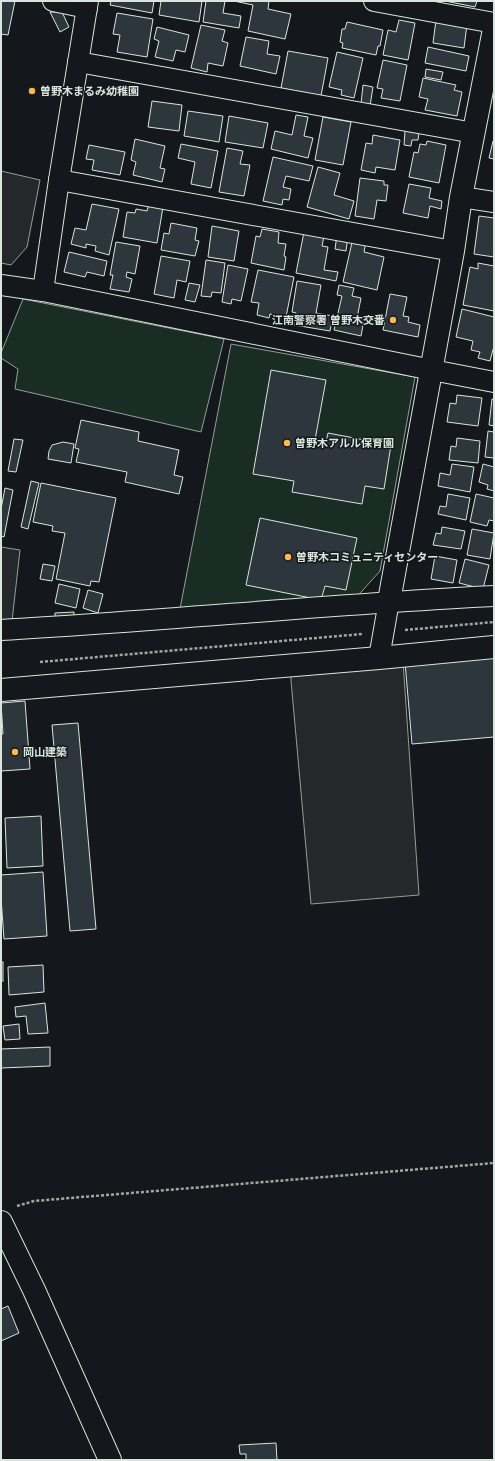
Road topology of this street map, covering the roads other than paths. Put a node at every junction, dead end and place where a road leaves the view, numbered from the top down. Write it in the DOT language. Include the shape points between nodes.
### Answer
graph roads {
  1 [pos="53,1"];
  2 [pos="374,1"];
  3 [pos="87,4"];
  4 [pos="494,23"];
  5 [pos="494,30"];
  6 [pos="78,62"];
  7 [pos="474,133"];
  8 [pos="59,180"];
  9 [pos="461,197"];
  10 [pos="494,202"];
  11 [pos="453,251"];
  12 [pos="1,284"];
  13 [pos="43,291"];
  14 [pos="432,370"];
  15 [pos="494,382"];
  16 [pos="494,596"];
  17 [pos="389,601"];
  18 [pos="1,630"];
  19 [pos="494,647"];
  20 [pos="379,658"];
  21 [pos="1,690"];
  22 [pos="8,1214"];
  23 [pos="110,1460"];
  1 -- 3 [label="street"];
  2 -- 4 [label="street"];
  3 -- 6 [label="street"];
  5 -- 7 [label="street"];
  6 -- 7 [label="street"];
  6 -- 8 [label="street"];
  7 -- 9 [label="street"];
  8 -- 11 [label="street"];
  8 -- 13 [label="street"];
  9 -- 10 [label="street"];
  9 -- 11 [label="street"];
  11 -- 14 [label="street"];
  12 -- 13 [label="street"];
  13 -- 14 [label="street"];
  14 -- 15 [label="street"];
  14 -- 17 [label="street"];
  16 -- 17 [label="street"];
  17 -- 18 [label="street"];
  17 -- 20 [label="street"];
  19 -- 20 [label="street"];
  20 -- 21 [label="street"];
  22 -- 23 [label="street" via="34,1290"];
}
